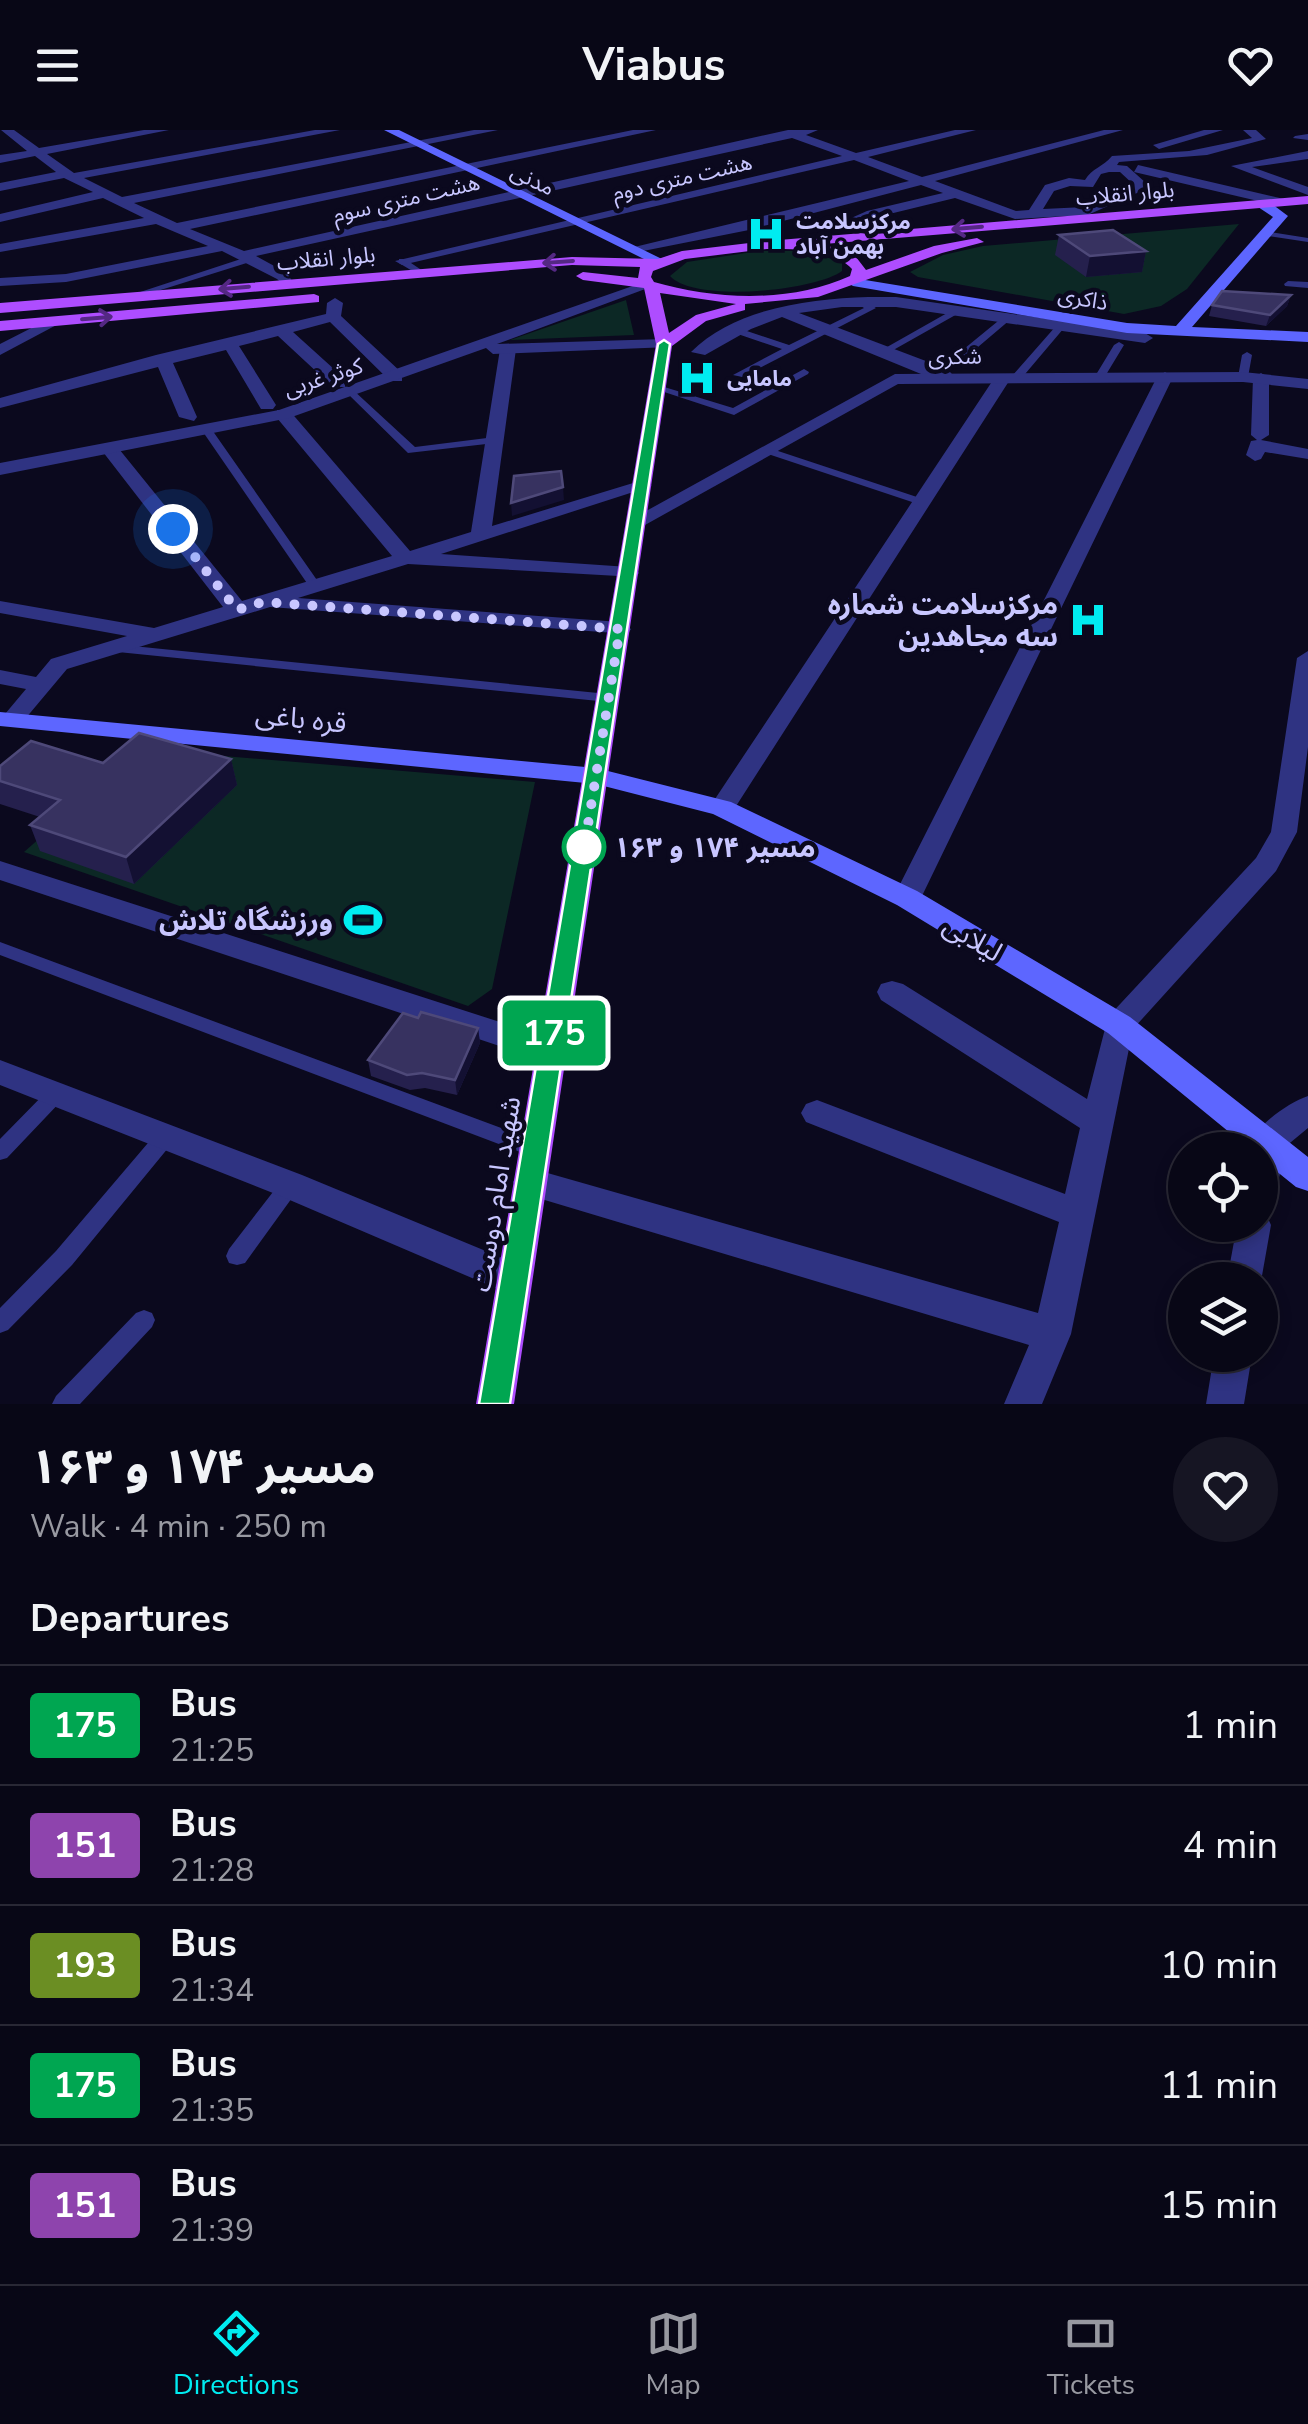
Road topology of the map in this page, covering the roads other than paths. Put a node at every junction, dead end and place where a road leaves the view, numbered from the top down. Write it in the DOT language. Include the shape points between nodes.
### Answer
graph roads {
  1 [pos="7,130"];
  2 [pos="164,130"];
  3 [pos="334,130"];
  4 [pos="390,130"];
  5 [pos="492,130"];
  6 [pos="650,130"];
  7 [pos="812,130"];
  8 [pos="970,130"];
  9 [pos="1117,130"];
  10 [pos="1218,130"];
  11 [pos="1249,130"];
  12 [pos="787,132"];
  13 [pos="418,144"];
  14 [pos="39,152"];
  15 [pos="1308,155"];
  16 [pos="0,158"];
  17 [pos="854,158"];
  18 [pos="1116,165"];
  19 [pos="465,168"];
  20 [pos="69,176"];
  21 [pos="924,182"];
  22 [pos="22,183"];
  23 [pos="0,187"];
  24 [pos="1308,191"];
  25 [pos="958,193"];
  26 [pos="102,194"];
  27 [pos="518,194"];
  28 [pos="1308,200"];
  29 [pos="118,202"];
  30 [pos="55,205"];
  31 [pos="1280,209"];
  32 [pos="1086,212"];
  33 [pos="1034,214"];
  34 [pos="1308,214"];
  35 [pos="2,216"];
  36 [pos="156,220"];
  37 [pos="1067,220"];
  38 [pos="577,222"];
  39 [pos="838,227"];
  40 [pos="174,228"];
  41 [pos="1264,233"];
  42 [pos="76,235"];
  43 [pos="1308,240"];
  44 [pos="18,245"];
  45 [pos="767,245"];
  46 [pos="90,246"];
  47 [pos="222,247"];
  48 [pos="0,248"];
  49 [pos="633,249"];
  50 [pos="34,256"];
  51 [pos="105,256"];
  52 [pos="246,257"];
  53 [pos="402,262"];
  54 [pos="658,262"];
  55 [pos="50,267"];
  56 [pos="120,267"];
  57 [pos="422,273"];
  58 [pos="66,278"];
  59 [pos="855,280"];
  60 [pos="0,282"];
  61 [pos="287,284"];
  62 [pos="1288,284"];
  63 [pos="650,285"];
  64 [pos="1308,285"];
  65 [pos="127,298"];
  66 [pos="858,300"];
  67 [pos="772,305"];
  68 [pos="0,308"];
  69 [pos="956,311"];
  70 [pos="1006,319"];
  71 [pos="56,322"];
  72 [pos="0,326"];
  73 [pos="732,328"];
  74 [pos="1059,328"];
  75 [pos="829,329"];
  76 [pos="281,330"];
  77 [pos="1180,330"];
  78 [pos="1308,337"];
  79 [pos="1145,338"];
  80 [pos="230,342"];
  81 [pos="664,344"];
  82 [pos="1120,345"];
  83 [pos="508,349"];
  84 [pos="790,349"];
  85 [pos="0,350"];
  86 [pos="468,350"];
  87 [pos="885,351"];
  88 [pos="699,352"];
  89 [pos="1248,355"];
  90 [pos="162,358"];
  91 [pos="804,372"];
  92 [pos="738,374"];
  93 [pos="945,376"];
  94 [pos="396,377"];
  95 [pos="1165,377"];
  96 [pos="1009,378"];
  97 [pos="1098,378"];
  98 [pos="1252,378"];
  99 [pos="1308,384"];
  100 [pos="345,388"];
  101 [pos="657,388"];
  102 [pos="0,403"];
  103 [pos="275,410"];
  104 [pos="188,417"];
  105 [pos="206,429"];
  106 [pos="1260,435"];
  107 [pos="495,440"];
  108 [pos="109,448"];
  109 [pos="766,450"];
  110 [pos="1308,454"];
  111 [pos="1256,455"];
  112 [pos="0,469"];
  113 [pos="643,486"];
  114 [pos="922,502"];
  115 [pos="638,521"];
  116 [pos="481,535"];
  117 [pos="405,558"];
  118 [pos="629,574"];
  119 [pos="314,586"];
  120 [pos="263,602"];
  121 [pos="0,607"];
  122 [pos="237,610"];
  123 [pos="620,629"];
  124 [pos="156,634"];
  125 [pos="114,648"];
  126 [pos="1308,658"];
  127 [pos="0,677"];
  128 [pos="42,685"];
  129 [pos="608,698"];
  130 [pos="6,719"];
  131 [pos="596,776"];
  132 [pos="722,808"];
  133 [pos="1296,835"];
  134 [pos="0,870"];
  135 [pos="906,898"];
  136 [pos="0,948"];
  137 [pos="892,992"];
  138 [pos="1119,1025"];
  139 [pos="551,1051"];
  140 [pos="0,1072"];
  141 [pos="57,1093"];
  142 [pos="1308,1109"];
  143 [pos="817,1113"];
  144 [pos="1098,1122"];
  145 [pos="1255,1132"];
  146 [pos="1278,1134"];
  147 [pos="166,1136"];
  148 [pos="1278,1151"];
  149 [pos="0,1152"];
  150 [pos="532,1166"];
  151 [pos="1308,1177"];
  152 [pos="290,1185"];
  153 [pos="1078,1214"];
  154 [pos="237,1256"];
  155 [pos="514,1280"];
  156 [pos="144,1320"];
  157 [pos="0,1323"];
  158 [pos="1052,1334"];
  159 [pos="1231,1372"];
  160 [pos="64,1404"];
  161 [pos="494,1404"];
  162 [pos="1022,1404"];
  163 [pos="1226,1404"];
  1 -- 14 [label="street"];
  2 -- 14 [label="street"];
  3 -- 20 [label="street"];
  4 -- 13 [label="main road, مدنی"];
  5 -- 13 [label="street"];
  6 -- 19 [label="street"];
  7 -- 12 [label="street, هشت متری سوم"];
  8 -- 17 [label="street, هشت متری دوم"];
  9 -- 21 [label="street"];
  10 -- 18 [label="street"];
  11 -- 18 [label="street" via="1260,140"];
  12 -- 17 [label="street"];
  12 -- 27 [label="street, هشت متری سوم"];
  13 -- 19 [label="main road, مدنی"];
  13 -- 29 [label="street"];
  14 -- 16 [label="street"];
  14 -- 20 [label="street"];
  15 -- 24 [label="street" via="1237,166"];
  17 -- 21 [label="street"];
  17 -- 38 [label="street, هشت متری دوم"];
  18 -- 31 [label="street"];
  18 -- 32 [label="street" via="1142,186"];
  18 -- 33 [label="street" via="1096,172 1088,184 1049,188"];
  19 -- 27 [label="main road, مدنی"];
  19 -- 40 [label="street"];
  20 -- 22 [label="street"];
  20 -- 26 [label="street"];
  21 -- 25 [label="street"];
  21 -- 49 [label="street"];
  22 -- 23 [label="street"];
  22 -- 30 [label="street"];
  25 -- 33 [label="street" via="1015,214"];
  25 -- 39 [label="street"];
  26 -- 29 [label="street"];
  26 -- 30 [label="street"];
  27 -- 38 [label="main road, مدنی"];
  27 -- 52 [label="street, هشت متری سوم"];
  28 -- 31 [label="main road, بلوار انقلاب"];
  29 -- 36 [label="street"];
  30 -- 35 [label="street"];
  31 -- 34 [label="main road, بلوار انقلاب"];
  31 -- 37 [label="main road, بلوار انقلاب" via="1263,204"];
  31 -- 41 [label="main road"];
  31 -- 59 [label="main road, بلوار انقلاب" via="959,245"];
  32 -- 33 [label="street"];
  32 -- 37 [label="street"];
  36 -- 40 [label="street"];
  36 -- 42 [label="street"];
  37 -- 45 [label="main road, بلوار انقلاب, one-way"];
  38 -- 49 [label="main road, مدنی"];
  38 -- 53 [label="street, هشت متری دوم"];
  40 -- 47 [label="street"];
  41 -- 43 [label="lane"];
  41 -- 77 [label="main road"];
  42 -- 44 [label="street"];
  42 -- 46 [label="street"];
  44 -- 48 [label="street"];
  44 -- 50 [label="street"];
  45 -- 54 [label="main road, بلوار انقلاب"];
  45 -- 59 [label="main road" via="844,255 859,268"];
  47 -- 52 [label="street"];
  47 -- 56 [label="street"];
  49 -- 54 [label="main road, مدنی"];
  51 -- 56 [label="street"];
  52 -- 61 [label="street"];
  52 -- 65 [label="lane"];
  53 -- 57 [label="lane"];
  54 -- 57 [label="main road, بلوار انقلاب, one-way" via="572,261"];
  54 -- 63 [label="main road" via="646,270"];
  55 -- 58 [label="street"];
  56 -- 58 [label="street"];
  57 -- 61 [label="main road, بلوار انقلاب"];
  58 -- 60 [label="street"];
  59 -- 67 [label="main road, بلوار انقلاب"];
  59 -- 77 [label="main road, ذاکری" via="1127,328"];
  61 -- 65 [label="main road, بلوار انقلاب, one-way"];
  62 -- 64 [label="lane"];
  63 -- 67 [label="main road, بلوار انقلاب"];
  71 -- 63 [label="main road, بلوار انقلاب, one-way" via="583,276"];
  63 -- 81 [label="main road"];
  63 -- 86 [label="street, کوثر غربی"];
  65 -- 68 [label="main road, بلوار انقلاب"];
  66 -- 67 [label="street"];
  66 -- 69 [label="street"];
  66 -- 75 [label="lane" via="871,308"];
  67 -- 73 [label="street"];
  67 -- 75 [label="street"];
  67 -- 81 [label="main road" via="701,318"];
  69 -- 70 [label="street"];
  69 -- 87 [label="lane"];
  70 -- 74 [label="street"];
  70 -- 93 [label="lane"];
  71 -- 72 [label="main road, بلوار انقلاب"];
  71 -- 85 [label="street"];
  73 -- 84 [label="lane"];
  73 -- 88 [label="street"];
  74 -- 79 [label="street"];
  74 -- 96 [label="lane"];
  75 -- 84 [label="lane"];
  75 -- 87 [label="street"];
  76 -- 80 [label="street"];
  76 -- 94 [label="street" via="334,310"];
  76 -- 100 [label="street"];
  77 -- 78 [label="main road, ذاکری"];
  80 -- 90 [label="street"];
  80 -- 103 [label="street"];
  81 -- 83 [label="street"];
  81 -- 101 [label="main road, شهید امام دوست"];
  82 -- 97 [label="lane"];
  83 -- 86 [label="street"];
  83 -- 107 [label="street"];
  84 -- 92 [label="lane"];
  86 -- 94 [label="street, کوثر غربی"];
  87 -- 93 [label="street"];
  89 -- 98 [label="lane"];
  90 -- 102 [label="street"];
  90 -- 104 [label="street"];
  91 -- 101 [label="lane" via="734,412"];
  93 -- 96 [label="street, شکری"];
  93 -- 109 [label="street, شکری" via="896,379"];
  94 -- 100 [label="street, کوثر غربی"];
  95 -- 97 [label="street, شکری"];
  95 -- 98 [label="street, شکری"];
  95 -- 135 [label="street"];
  96 -- 97 [label="street, شکری"];
  96 -- 114 [label="street"];
  98 -- 99 [label="street, شکری"];
  98 -- 106 [label="street"];
  100 -- 103 [label="street, کوثر غربی"];
  100 -- 107 [label="lane" via="412,451"];
  101 -- 113 [label="main road, شهید امام دوست"];
  103 -- 105 [label="street, کوثر غربی"];
  103 -- 117 [label="street"];
  105 -- 108 [label="street, کوثر غربی"];
  105 -- 119 [label="lane"];
  107 -- 116 [label="street"];
  108 -- 112 [label="street, کوثر غربی"];
  108 -- 122 [label="street"];
  109 -- 114 [label="lane"];
  109 -- 115 [label="street, شکری"];
  110 -- 111 [label="street" via="1257,445"];
  113 -- 115 [label="main road, شهید امام دوست"];
  113 -- 116 [label="street"];
  114 -- 132 [label="street"];
  115 -- 118 [label="main road, شهید امام دوست"];
  116 -- 117 [label="street"];
  117 -- 118 [label="street"];
  117 -- 119 [label="street"];
  118 -- 123 [label="main road, شهید امام دوست"];
  119 -- 120 [label="street"];
  120 -- 122 [label="street"];
  120 -- 123 [label="street"];
  121 -- 124 [label="street"];
  122 -- 124 [label="street"];
  123 -- 129 [label="main road, شهید امام دوست"];
  124 -- 125 [label="street"];
  125 -- 128 [label="street" via="59,664"];
  125 -- 129 [label="lane"];
  126 -- 133 [label="street"];
  127 -- 128 [label="street"];
  128 -- 130 [label="street"];
  129 -- 131 [label="main road, شهید امام دوست"];
  130 -- 131 [label="main road, قره باغی"];
  131 -- 132 [label="main road, لیلابی"];
  131 -- 139 [label="main road, شهید امام دوست"];
  132 -- 135 [label="main road, لیلابی"];
  133 -- 138 [label="street"];
  134 -- 139 [label="street"];
  135 -- 138 [label="main road, لیلابی"];
  136 -- 150 [label="lane"];
  137 -- 144 [label="street"];
  138 -- 144 [label="street"];
  138 -- 145 [label="main road, لیلابی"];
  139 -- 150 [label="main road, شهید امام دوست"];
  140 -- 141 [label="street"];
  141 -- 147 [label="street"];
  141 -- 149 [label="lane"];
  142 -- 146 [label="street"];
  143 -- 153 [label="street"];
  144 -- 153 [label="street"];
  147 -- 152 [label="street"];
  147 -- 157 [label="lane"];
  148 -- 151 [label="main road, لیلابی"];
  150 -- 155 [label="main road, شهید امام دوست"];
  150 -- 158 [label="street"];
  152 -- 154 [label="lane"];
  152 -- 155 [label="street"];
  153 -- 158 [label="street"];
  155 -- 161 [label="main road, شهید امام دوست"];
  156 -- 160 [label="lane"];
  158 -- 162 [label="street"];
  159 -- 163 [label="street"];
}
